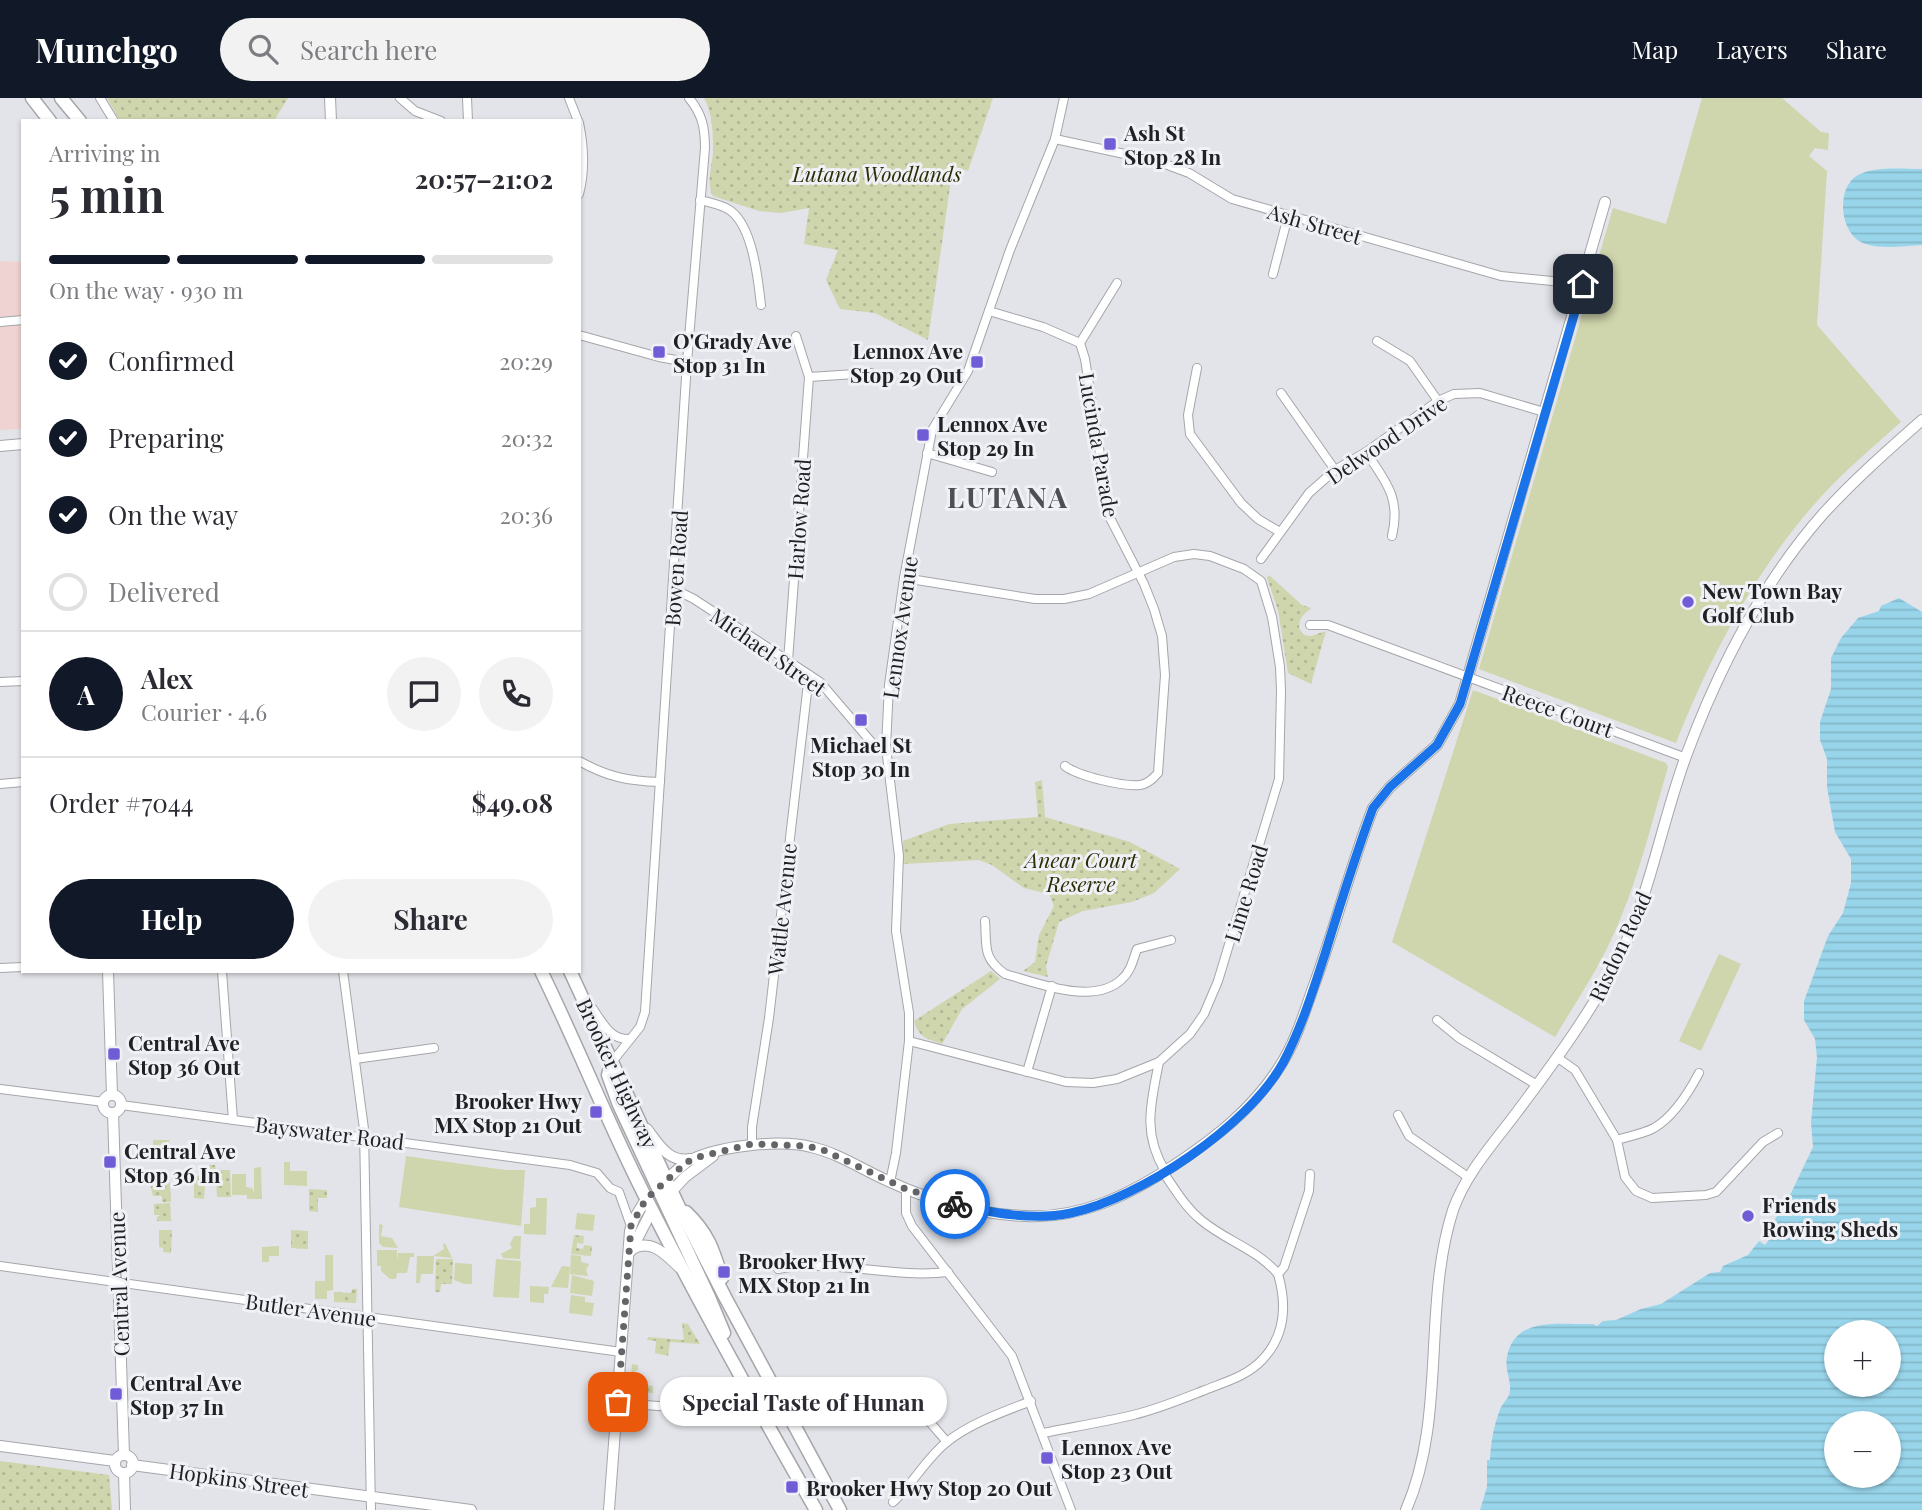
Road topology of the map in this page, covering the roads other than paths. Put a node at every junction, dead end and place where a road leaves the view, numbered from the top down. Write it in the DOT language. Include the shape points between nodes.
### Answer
graph roads {
  1 [pos="32,98"];
  2 [pos="61,98"];
  3 [pos="100,98"];
  4 [pos="330,98"];
  5 [pos="400,98"];
  6 [pos="467,98"];
  7 [pos="569,98"];
  8 [pos="689,98"];
  9 [pos="1064,98"];
  10 [pos="48,119"];
  11 [pos="78,119"];
  12 [pos="113,119"];
  13 [pos="331,119"];
  14 [pos="436,119"];
  15 [pos="468,119"];
  16 [pos="578,119"];
  17 [pos="1055,139"];
  18 [pos="581,140"];
  19 [pos="581,176"];
  20 [pos="701,200"];
  21 [pos="1605,202"];
  22 [pos="1288,216"];
  23 [pos="1273,274"];
  24 [pos="1117,283"];
  25 [pos="1583,284"];
  26 [pos="761,305"];
  27 [pos="989,311"];
  28 [pos="21,320"];
  29 [pos="0,322"];
  30 [pos="581,336"];
  31 [pos="796,336"];
  32 [pos="1377,341"];
  33 [pos="1080,343"];
  34 [pos="687,362"];
  35 [pos="1197,368"];
  36 [pos="872,373"];
  37 [pos="809,377"];
  38 [pos="1281,393"];
  39 [pos="1438,401"];
  40 [pos="1545,412"];
  41 [pos="1922,419"];
  42 [pos="21,444"];
  43 [pos="0,446"];
  44 [pos="1366,452"];
  45 [pos="927,453"];
  46 [pos="1335,470"];
  47 [pos="992,472"];
  48 [pos="1280,532"];
  49 [pos="1392,536"];
  50 [pos="1261,559"];
  51 [pos="1138,572"];
  52 [pos="904,578"];
  53 [pos="673,592"];
  54 [pos="1310,625"];
  55 [pos="788,662"];
  56 [pos="809,675"];
  57 [pos="1468,677"];
  58 [pos="21,681"];
  59 [pos="0,682"];
  60 [pos="886,747"];
  61 [pos="1686,758"];
  62 [pos="581,762"];
  63 [pos="1065,766"];
  64 [pos="21,782"];
  65 [pos="660,782"];
  66 [pos="0,784"];
  67 [pos="985,921"];
  68 [pos="1171,940"];
  69 [pos="21,967"];
  70 [pos="0,968"];
  71 [pos="108,973"];
  72 [pos="222,973"];
  73 [pos="343,973"];
  74 [pos="542,973"];
  75 [pos="571,973"];
  76 [pos="1052,986"];
  77 [pos="578,988"];
  78 [pos="1437,1020"];
  79 [pos="630,1039"];
  80 [pos="909,1041"];
  81 [pos="434,1048"];
  82 [pos="1558,1058"];
  83 [pos="355,1059"];
  84 [pos="612,1062"];
  85 [pos="1159,1062"];
  86 [pos="1027,1072"];
  87 [pos="1699,1073"];
  88 [pos="1537,1085"];
  89 [pos="0,1089"];
  90 [pos="108,1099"];
  91 [pos="121,1105"];
  92 [pos="634,1111"];
  93 [pos="113,1113"];
  94 [pos="1398,1115"];
  95 [pos="233,1120"];
  96 [pos="1778,1133"];
  97 [pos="364,1136"];
  98 [pos="1617,1140"];
  99 [pos="752,1144"];
  100 [pos="719,1152"];
  101 [pos="698,1157"];
  102 [pos="1164,1172"];
  103 [pos="1310,1174"];
  104 [pos="1468,1177"];
  105 [pos="890,1182"];
  106 [pos="665,1189"];
  107 [pos="906,1189"];
  108 [pos="649,1204"];
  109 [pos="631,1226"];
  110 [pos="630,1254"];
  111 [pos="0,1266"];
  112 [pos="681,1268"];
  113 [pos="778,1269"];
  114 [pos="948,1272"];
  115 [pos="1278,1274"];
  116 [pos="118,1283"];
  117 [pos="368,1317"];
  118 [pos="621,1352"];
  119 [pos="738,1373"];
  120 [pos="902,1390"];
  121 [pos="1031,1401"];
  122 [pos="618,1402"];
  123 [pos="726,1411"];
  124 [pos="1043,1433"];
  125 [pos="947,1442"];
  126 [pos="0,1446"];
  127 [pos="120,1458"];
  128 [pos="132,1465"];
  129 [pos="124,1473"];
  130 [pos="371,1496"];
  131 [pos="893,1502"];
  132 [pos="1068,1509"];
  133 [pos="125,1510"];
  134 [pos="371,1510"];
  135 [pos="471,1510"];
  136 [pos="610,1510"];
  137 [pos="816,1510"];
  138 [pos="840,1510"];
  139 [pos="1406,1510"];
  1 -- 10 [label="highway"];
  2 -- 11 [label="highway"];
  3 -- 12 [label="street"];
  4 -- 13 [label="street"];
  5 -- 14 [label="street" via="415,111"];
  6 -- 15 [label="street"];
  7 -- 16 [label="street"];
  8 -- 20 [label="street, Bowen Road" via="701,114 705,130"];
  9 -- 17 [label="street, Lennox Avenue"];
  17 -- 22 [label="street, Ash Street" via="1157,161 1189,173 1233,199"];
  17 -- 27 [label="street, Lennox Avenue"];
  18 -- 19 [label="street"];
  20 -- 26 [label="street" via="730,210 744,228"];
  20 -- 34 [label="street, Bowen Road"];
  21 -- 25 [label="street"];
  22 -- 23 [label="street"];
  22 -- 25 [label="street, Ash Street" via="1502,276"];
  24 -- 33 [label="street, Lucinda Parade"];
  25 -- 40 [label="street"];
  27 -- 33 [label="street, Lucinda Parade"];
  27 -- 45 [label="street, Lennox Avenue" via="968,372 932,430"];
  28 -- 29 [label="street"];
  30 -- 34 [label="street"];
  31 -- 37 [label="street, Harlow Road"];
  32 -- 39 [label="street" via="1410,361"];
  33 -- 51 [label="street, Lucinda Parade" via="1110,518"];
  34 -- 53 [label="street, Bowen Road"];
  35 -- 48 [label="street" via="1188,415 1190,434 1241,503"];
  36 -- 37 [label="street"];
  37 -- 55 [label="street, Harlow Road"];
  38 -- 46 [label="street"];
  39 -- 40 [label="street, Delwood Drive" via="1454,394 1480,393"];
  39 -- 44 [label="street, Delwood Drive"];
  40 -- 57 [label="street"];
  41 -- 61 [label="street, Risdon Road" via="1840,496 1786,561 1737,642"];
  42 -- 43 [label="street"];
  44 -- 46 [label="street, Delwood Drive"];
  44 -- 49 [label="street" via="1392,490"];
  45 -- 47 [label="street"];
  45 -- 52 [label="street, Lennox Avenue"];
  46 -- 48 [label="street, Delwood Drive" via="1308,493"];
  48 -- 50 [label="street, Delwood Drive"];
  51 -- 52 [label="street, Lime Road" via="1089,594 1064,599 1035,599"];
  51 -- 63 [label="street, Lucinda Parade" via="1165,653 1158,773 1143,785 1132,785 1074,773"];
  51 -- 85 [label="street, Lime Road" via="1194,554 1230,562 1253,574 1268,599 1280,667 1279,779 1218,981 1190,1034"];
  52 -- 60 [label="street, Lennox Avenue" via="889,685"];
  53 -- 55 [label="street, Michael Street" via="694,599"];
  53 -- 65 [label="street, Bowen Road"];
  54 -- 57 [label="street, Reece Court" via="1328,625"];
  55 -- 56 [label="street, Michael Street"];
  56 -- 60 [label="street, Michael Street" via="830,692 873,744"];
  56 -- 99 [label="street, Wattle Avenue"];
  57 -- 61 [label="street, Reece Court"];
  57 -- 102 [label="street" via="1460,704 1437,745 1373,808 1301,1024 1282,1063 1235,1120"];
  58 -- 59 [label="street"];
  60 -- 80 [label="street, Lennox Avenue" via="899,856 896,931"];
  61 -- 82 [label="street, Risdon Road" via="1639,912 1604,985"];
  62 -- 65 [label="street" via="602,774"];
  64 -- 66 [label="street"];
  65 -- 79 [label="street, Bowen Road" via="645,1012"];
  67 -- 76 [label="street" via="988,957 994,966 1005,974"];
  68 -- 76 [label="street" via="1137,949 1122,980 1107,989 1089,993"];
  69 -- 70 [label="street"];
  71 -- 90 [label="street"];
  72 -- 95 [label="street"];
  73 -- 83 [label="street"];
  74 -- 108 [label="highway, Brooker Highway"];
  75 -- 77 [label="highway, Brooker Highway"];
  76 -- 86 [label="street"];
  77 -- 79 [label="street" via="611,1035"];
  77 -- 84 [label="highway, Brooker Highway"];
  78 -- 88 [label="street"];
  79 -- 84 [label="street, Bowen Road"];
  80 -- 86 [label="street, Lime Road"];
  80 -- 105 [label="street, Lennox Avenue"];
  81 -- 83 [label="street"];
  82 -- 88 [label="street, Risdon Road"];
  82 -- 98 [label="street" via="1574,1070"];
  83 -- 97 [label="street"];
  84 -- 92 [label="highway, Brooker Highway"];
  84 -- 106 [label="highway" via="608,1075 612,1088"];
  85 -- 86 [label="street, Lime Road" via="1093,1083"];
  85 -- 102 [label="street" via="1149,1120"];
  87 -- 98 [label="street" via="1690,1091 1662,1122"];
  88 -- 104 [label="street, Risdon Road"];
  89 -- 90 [label="street"];
  90 -- 91 [label="street" via="120,1099"];
  90 -- 93 [label="street" via="105,1110"];
  91 -- 93 [label="street"];
  91 -- 95 [label="street, Bayswater Road"];
  92 -- 101 [label="street" via="669,1156 679,1160"];
  92 -- 106 [label="highway, Brooker Highway"];
  93 -- 116 [label="street, Central Avenue"];
  94 -- 104 [label="street" via="1409,1136"];
  95 -- 97 [label="street, Bayswater Road"];
  96 -- 98 [label="street" via="1763,1142 1716,1192 1651,1198 1627,1182"];
  97 -- 109 [label="street, Bayswater Road" via="592,1170 620,1193"];
  97 -- 117 [label="street"];
  99 -- 100 [label="street"];
  99 -- 105 [label="street" via="815,1148"];
  100 -- 101 [label="street"];
  100 -- 106 [label="street"];
  101 -- 106 [label="street" via="683,1165"];
  102 -- 107 [label="street" via="1113,1199 1051,1216 990,1212"];
  102 -- 115 [label="street" via="1202,1221 1251,1250"];
  103 -- 115 [label="street" via="1309,1191"];
  104 -- 139 [label="street, Risdon Road" via="1446,1240 1425,1444"];
  105 -- 107 [label="street"];
  106 -- 108 [label="highway"];
  106 -- 119 [label="highway"];
  106 -- 138 [label="highway, Brooker Highway" via="705,1231 731,1308"];
  107 -- 114 [label="street" via="908,1219"];
  108 -- 109 [label="street"];
  108 -- 110 [label="street"];
  108 -- 112 [label="highway, Brooker Highway"];
  109 -- 110 [label="street"];
  110 -- 112 [label="street" via="641,1245 655,1247"];
  110 -- 118 [label="street"];
  111 -- 116 [label="street, Butler Avenue"];
  112 -- 119 [label="highway, Brooker Highway"];
  113 -- 114 [label="street" via="802,1264 925,1275"];
  114 -- 121 [label="street" via="1012,1356"];
  115 -- 124 [label="street" via="1284,1304 1277,1339 1250,1371 1135,1414"];
  116 -- 117 [label="street, Butler Avenue"];
  116 -- 127 [label="street, Central Avenue"];
  117 -- 118 [label="street, Butler Avenue"];
  117 -- 130 [label="street"];
  118 -- 122 [label="street"];
  119 -- 137 [label="highway, Brooker Highway"];
  120 -- 125 [label="street"];
  121 -- 124 [label="street"];
  121 -- 125 [label="street" via="982,1420"];
  122 -- 123 [label="street"];
  122 -- 136 [label="street"];
  124 -- 132 [label="street"];
  125 -- 131 [label="street"];
  126 -- 127 [label="street"];
  127 -- 128 [label="street" via="130,1458"];
  127 -- 129 [label="street" via="116,1469"];
  128 -- 129 [label="street"];
  128 -- 130 [label="street, Hopkins Street"];
  129 -- 133 [label="street"];
  130 -- 134 [label="street"];
  130 -- 135 [label="street, Hopkins Street"];
}
